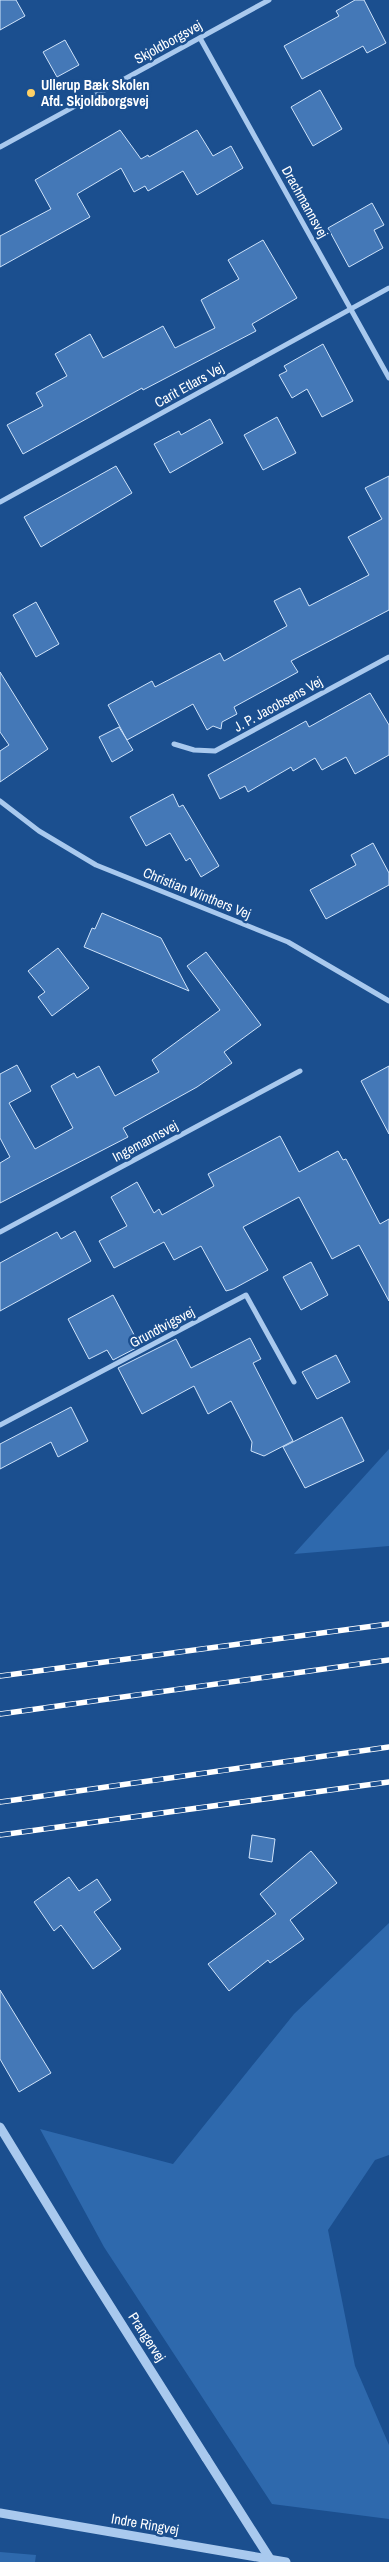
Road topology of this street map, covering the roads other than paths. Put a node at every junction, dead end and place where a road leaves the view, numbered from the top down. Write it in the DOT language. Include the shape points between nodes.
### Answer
graph roads {
  1 [pos="269,0"];
  2 [pos="200,38"];
  3 [pos="0,147"];
  4 [pos="389,288"];
  5 [pos="351,308"];
  6 [pos="389,378"];
  7 [pos="0,502"];
  8 [pos="389,657"];
  9 [pos="174,744"];
  10 [pos="0,801"];
  11 [pos="389,1001"];
  12 [pos="300,1071"];
  13 [pos="0,1232"];
  14 [pos="294,1382"];
  15 [pos="0,1425"];
  16 [pos="0,2127"];
  17 [pos="0,2513"];
  18 [pos="272,2562"];
  19 [pos="286,2562"];
  1 -- 2 [label="street, Skjoldborgsvej"];
  2 -- 3 [label="street, Skjoldborgsvej"];
  2 -- 5 [label="street, Drachmannsvej"];
  4 -- 5 [label="street, Carit Etlars Vej"];
  5 -- 6 [label="street, Drachmannsvej"];
  5 -- 7 [label="street, Carit Etlars Vej"];
  8 -- 9 [label="street, J. P. Jacobsens Vej" via="215,752"];
  10 -- 11 [label="street, Christian Winthers Vej" via="39,831 96,865 288,942"];
  12 -- 13 [label="street, Ingemannsvej"];
  14 -- 15 [label="street, Grundtvigsvej" via="246,1295"];
  16 -- 18 [label="street, Prangervej, bridge" via="82,2263"];
  17 -- 19 [label="street, Indre Ringvej"];
}
